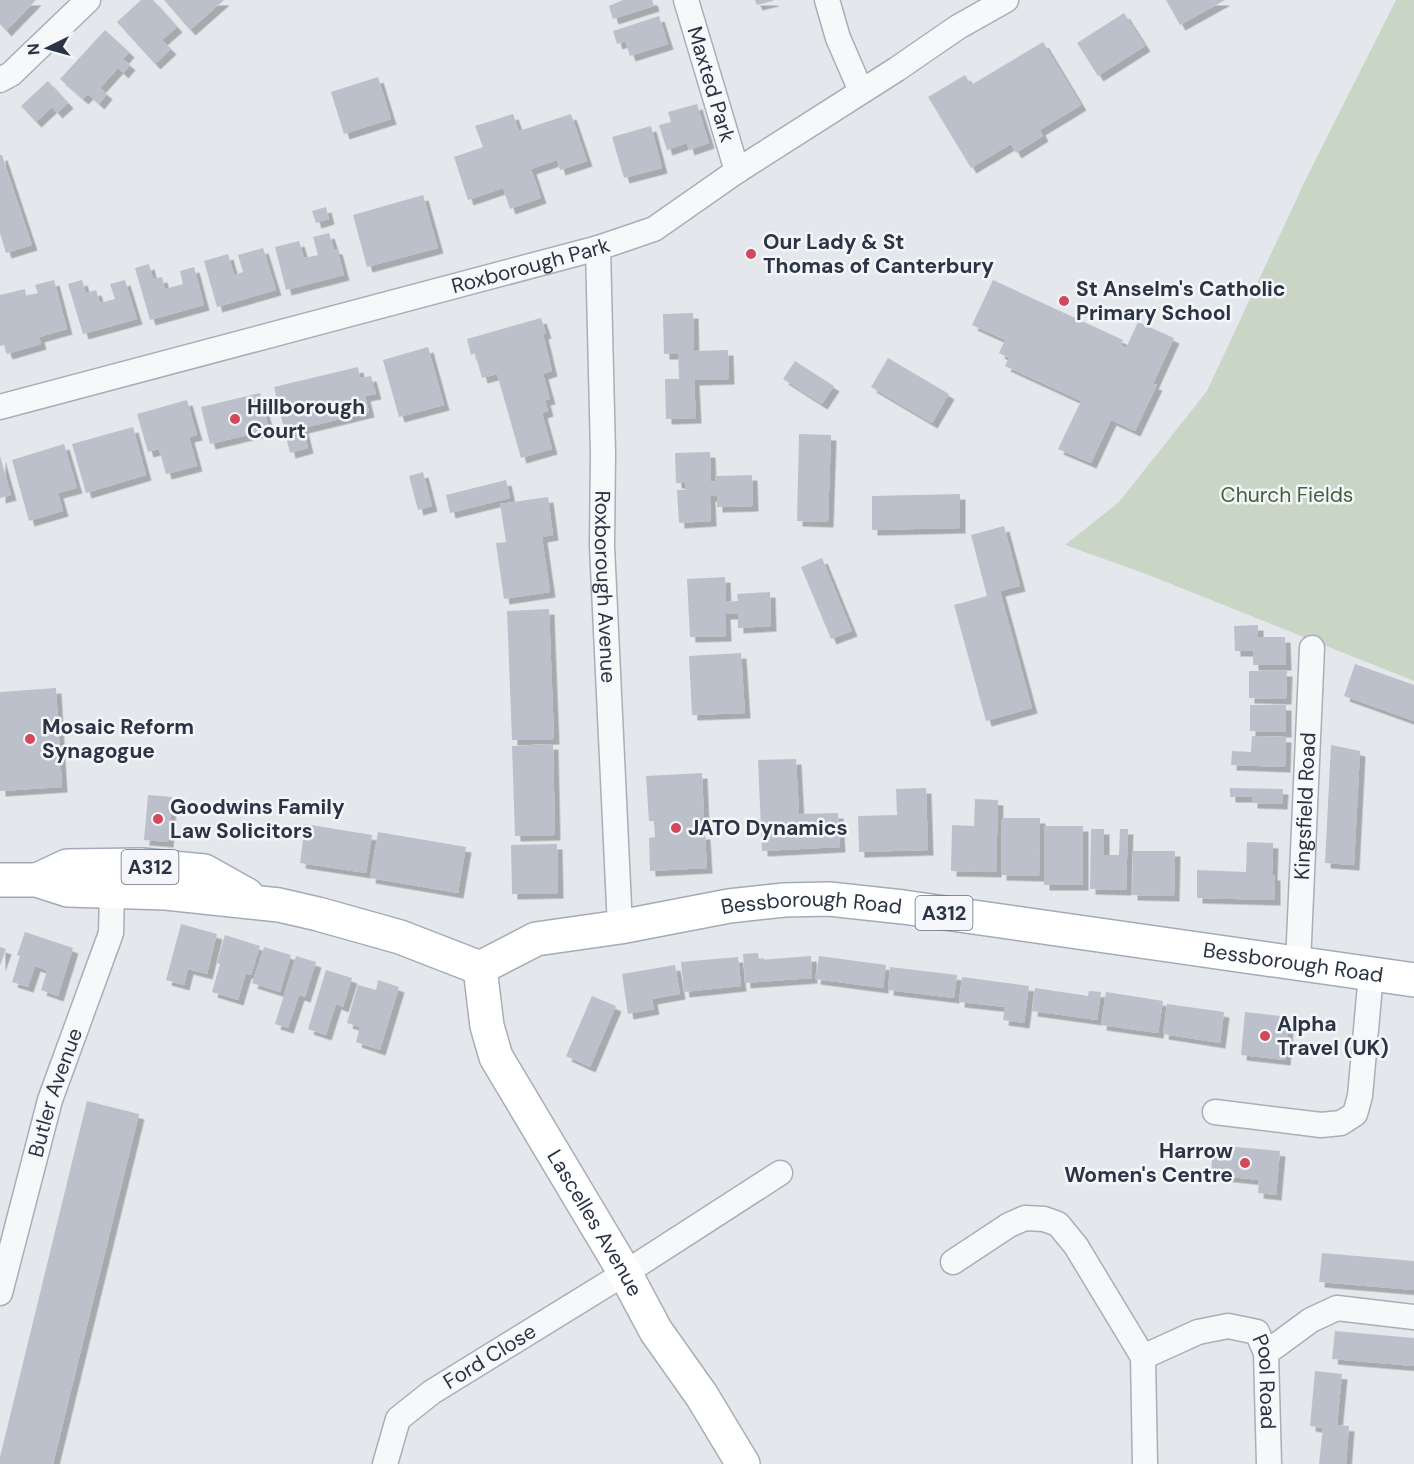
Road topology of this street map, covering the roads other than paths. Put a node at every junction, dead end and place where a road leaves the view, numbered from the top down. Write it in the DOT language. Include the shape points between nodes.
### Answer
graph roads {
  1 [pos="88,0"];
  2 [pos="686,0"];
  3 [pos="827,0"];
  4 [pos="1006,0"];
  5 [pos="0,80"];
  6 [pos="861,90"];
  7 [pos="737,171"];
  8 [pos="598,248"];
  9 [pos="0,407"];
  10 [pos="1312,648"];
  11 [pos="0,880"];
  12 [pos="37,880"];
  13 [pos="112,892"];
  14 [pos="259,902"];
  15 [pos="620,927"];
  16 [pos="1298,964"];
  17 [pos="480,968"];
  18 [pos="1371,974"];
  19 [pos="1414,980"];
  20 [pos="1215,1112"];
  21 [pos="780,1173"];
  22 [pos="953,1262"];
  23 [pos="624,1273"];
  24 [pos="0,1293"];
  25 [pos="1414,1317"];
  26 [pos="1266,1353"];
  27 [pos="1143,1357"];
  28 [pos="385,1464"];
  29 [pos="743,1464"];
  30 [pos="1145,1464"];
  31 [pos="1269,1464"];
  1 -- 5 [label="street"];
  2 -- 7 [label="street, Maxted Park"];
  3 -- 6 [label="street" via="838,38"];
  4 -- 6 [label="street, Roxborough Park"];
  6 -- 7 [label="street, Roxborough Park"];
  7 -- 8 [label="street, Roxborough Park" via="654,229"];
  8 -- 9 [label="street, Roxborough Park"];
  8 -- 15 [label="street, Roxborough Avenue" via="602,546"];
  10 -- 16 [label="street, Kingsfield Road"];
  11 -- 12 [label="main road, A312"];
  12 -- 13 [label="main road, A312" via="68,890"];
  12 -- 14 [label="main road, A312" via="67,866 204,871"];
  13 -- 14 [label="main road, A312"];
  13 -- 24 [label="street, Butler Avenue" via="111,933 50,1100"];
  14 -- 17 [label="main road, A312" via="400,937"];
  15 -- 16 [label="main road, Bessborough Road / A312" via="729,906 829,900 914,908"];
  15 -- 17 [label="main road, Bessborough Road / A312" via="536,939"];
  16 -- 18 [label="main road, Bessborough Road / A312"];
  17 -- 23 [label="main road, Lascelles Avenue" via="487,1026 496,1057"];
  18 -- 19 [label="main road, Bessborough Road / A312"];
  18 -- 20 [label="street" via="1355,1114 1341,1123 1321,1125"];
  21 -- 23 [label="street, Ford Close"];
  22 -- 27 [label="street" via="1025,1218 1058,1224 1076,1246"];
  23 -- 28 [label="street, Ford Close" via="409,1410 398,1419"];
  23 -- 29 [label="main road, Lascelles Avenue" via="656,1331"];
  25 -- 26 [label="street" via="1337,1308 1311,1320"];
  26 -- 27 [label="street, Pool Road" via="1257,1332 1228,1326 1198,1332"];
  26 -- 31 [label="street, Pool Road"];
  27 -- 30 [label="street"];
}
